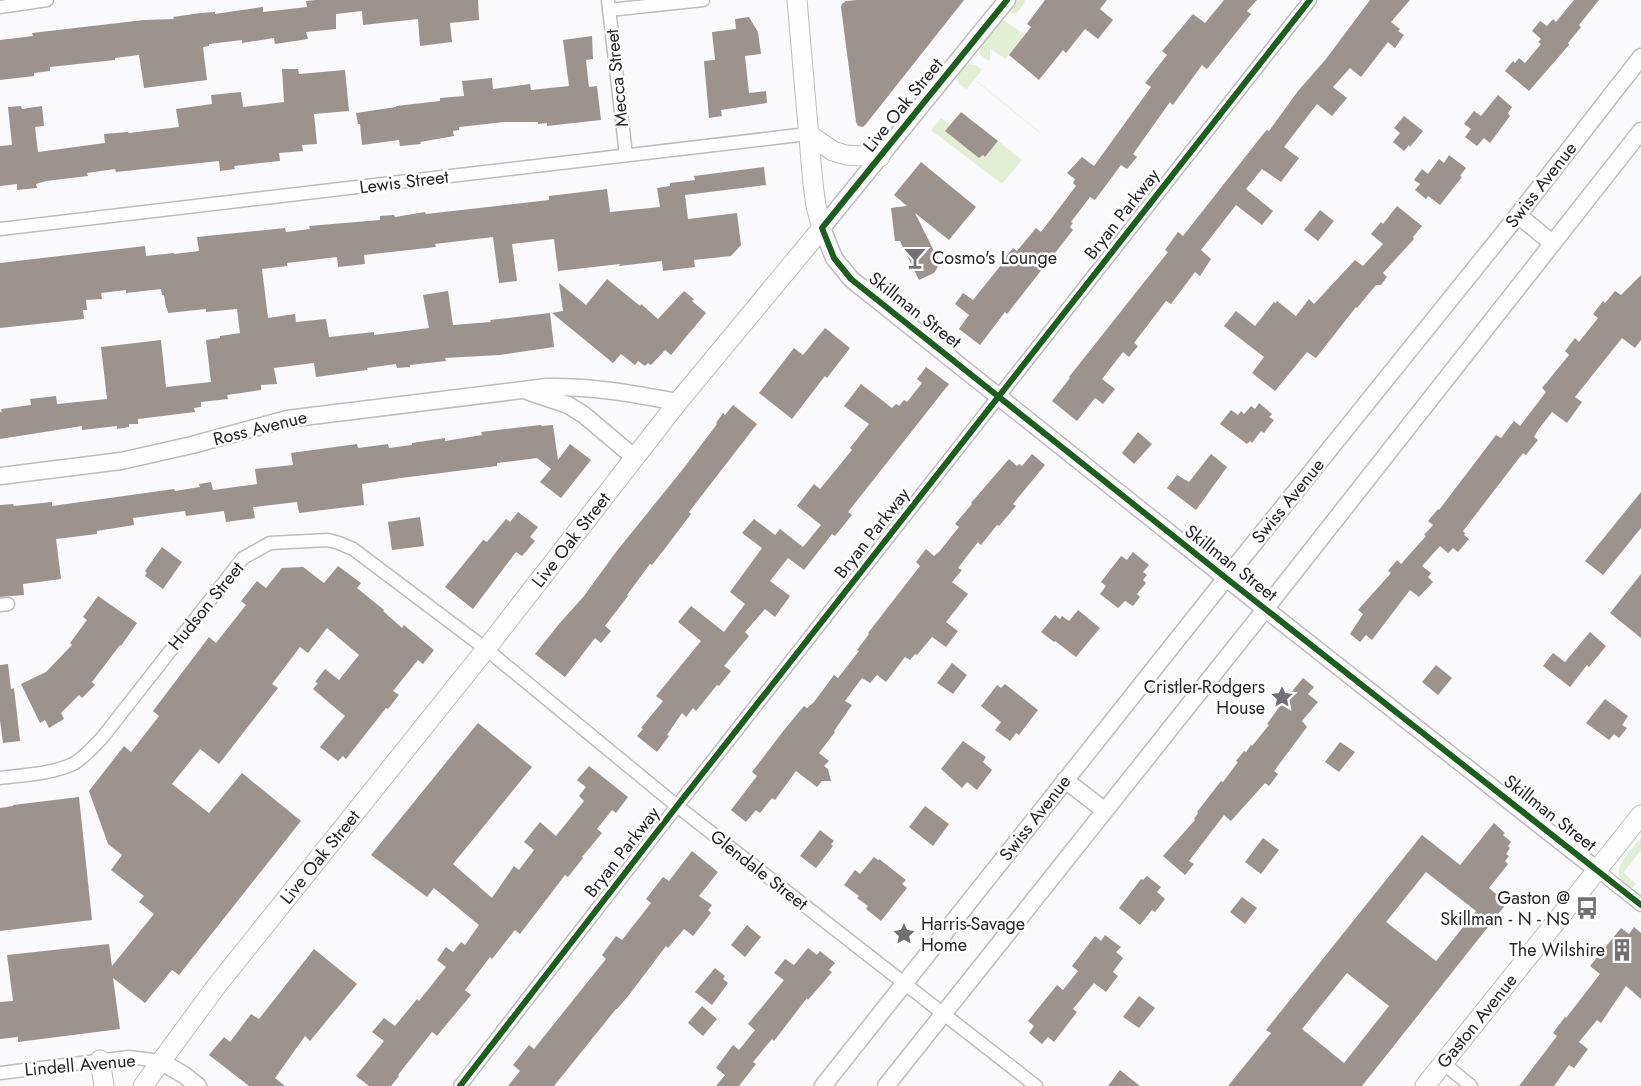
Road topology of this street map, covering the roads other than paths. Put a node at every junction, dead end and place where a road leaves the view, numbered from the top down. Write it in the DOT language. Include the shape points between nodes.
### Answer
graph roads {
  1 [pos="46,0"];
  2 [pos="703,0"];
  3 [pos="797,0"];
  4 [pos="1310,0"];
  5 [pos="1002,3"];
  6 [pos="609,5"];
  7 [pos="0,7"];
  8 [pos="1641,57"];
  9 [pos="1641,131"];
  10 [pos="808,134"];
  11 [pos="626,155"];
  12 [pos="880,157"];
  13 [pos="1518,215"];
  14 [pos="822,228"];
  15 [pos="0,229"];
  16 [pos="1552,243"];
  17 [pos="522,390"];
  18 [pos="999,395"];
  19 [pos="678,402"];
  20 [pos="635,458"];
  21 [pos="0,476"];
  22 [pos="1226,578"];
  23 [pos="1266,609"];
  24 [pos="486,649"];
  25 [pos="0,778"];
  26 [pos="1065,780"];
  27 [pos="677,806"];
  28 [pos="1104,810"];
  29 [pos="1641,815"];
  30 [pos="1597,870"];
  31 [pos="1641,905"];
  32 [pos="904,983"];
  33 [pos="944,1014"];
  34 [pos="100,1060"];
  35 [pos="160,1061"];
  36 [pos="1443,1063"];
  37 [pos="0,1073"];
  38 [pos="104,1086"];
  39 [pos="143,1086"];
  40 [pos="198,1086"];
  41 [pos="460,1086"];
  42 [pos="823,1086"];
  43 [pos="886,1086"];
  44 [pos="1036,1086"];
  45 [pos="1425,1086"];
  46 [pos="1471,1086"];
  1 -- 7 [label="street"];
  2 -- 6 [label="street"];
  3 -- 10 [label="main road, Skillman Street"];
  4 -- 18 [label="street, Bryan Parkway"];
  5 -- 12 [label="street, Live Oak Street"];
  6 -- 11 [label="street, Mecca Street"];
  8 -- 13 [label="street, Swiss Avenue"];
  9 -- 16 [label="street"];
  10 -- 11 [label="street, Lewis Street"];
  10 -- 12 [label="main road" via="833,151"];
  10 -- 14 [label="main road, Skillman Street" via="816,206"];
  11 -- 15 [label="street, Lewis Street"];
  12 -- 14 [label="street, Live Oak Street"];
  13 -- 16 [label="street"];
  13 -- 22 [label="street, Swiss Avenue"];
  14 -- 18 [label="street, Skillman Street" via="834,258 852,279"];
  14 -- 19 [label="main road, Live Oak Street"];
  16 -- 23 [label="street"];
  17 -- 19 [label="street, Ross Avenue" via="572,386"];
  17 -- 20 [label="street, Ross Avenue" via="568,405"];
  17 -- 21 [label="street, Ross Avenue" via="287,419 121,461"];
  18 -- 22 [label="street, Skillman Street"];
  18 -- 27 [label="street, Bryan Parkway"];
  19 -- 20 [label="main road, Live Oak Street"];
  20 -- 24 [label="main road, Live Oak Street"];
  22 -- 23 [label="street, Skillman Street"];
  22 -- 26 [label="street, Swiss Avenue"];
  23 -- 28 [label="street"];
  23 -- 30 [label="street, Skillman Street"];
  24 -- 25 [label="street, Hudson Street" via="353,548 328,540 270,543 243,558 86,754 74,763 53,770"];
  24 -- 27 [label="street, Glendale Street"];
  24 -- 35 [label="main road, Live Oak Street"];
  26 -- 28 [label="street"];
  26 -- 32 [label="street, Swiss Avenue"];
  27 -- 32 [label="street, Glendale Street"];
  27 -- 41 [label="street, Bryan Parkway"];
  28 -- 33 [label="street"];
  29 -- 30 [label="main road, Gaston Avenue"];
  30 -- 31 [label="street, Skillman Street"];
  30 -- 36 [label="main road, Gaston Avenue"];
  32 -- 33 [label="street, Glendale Street"];
  32 -- 42 [label="street, Swiss Avenue"];
  33 -- 43 [label="street"];
  33 -- 44 [label="street, Glendale Street"];
  34 -- 35 [label="street, Lindell Avenue" via="129,1057"];
  34 -- 37 [label="street, Lindell Avenue"];
  34 -- 38 [label="main road"];
  35 -- 39 [label="main road, Live Oak Street"];
  35 -- 40 [label="street"];
  36 -- 45 [label="main road, Gaston Avenue"];
  36 -- 46 [label="street"];
}
